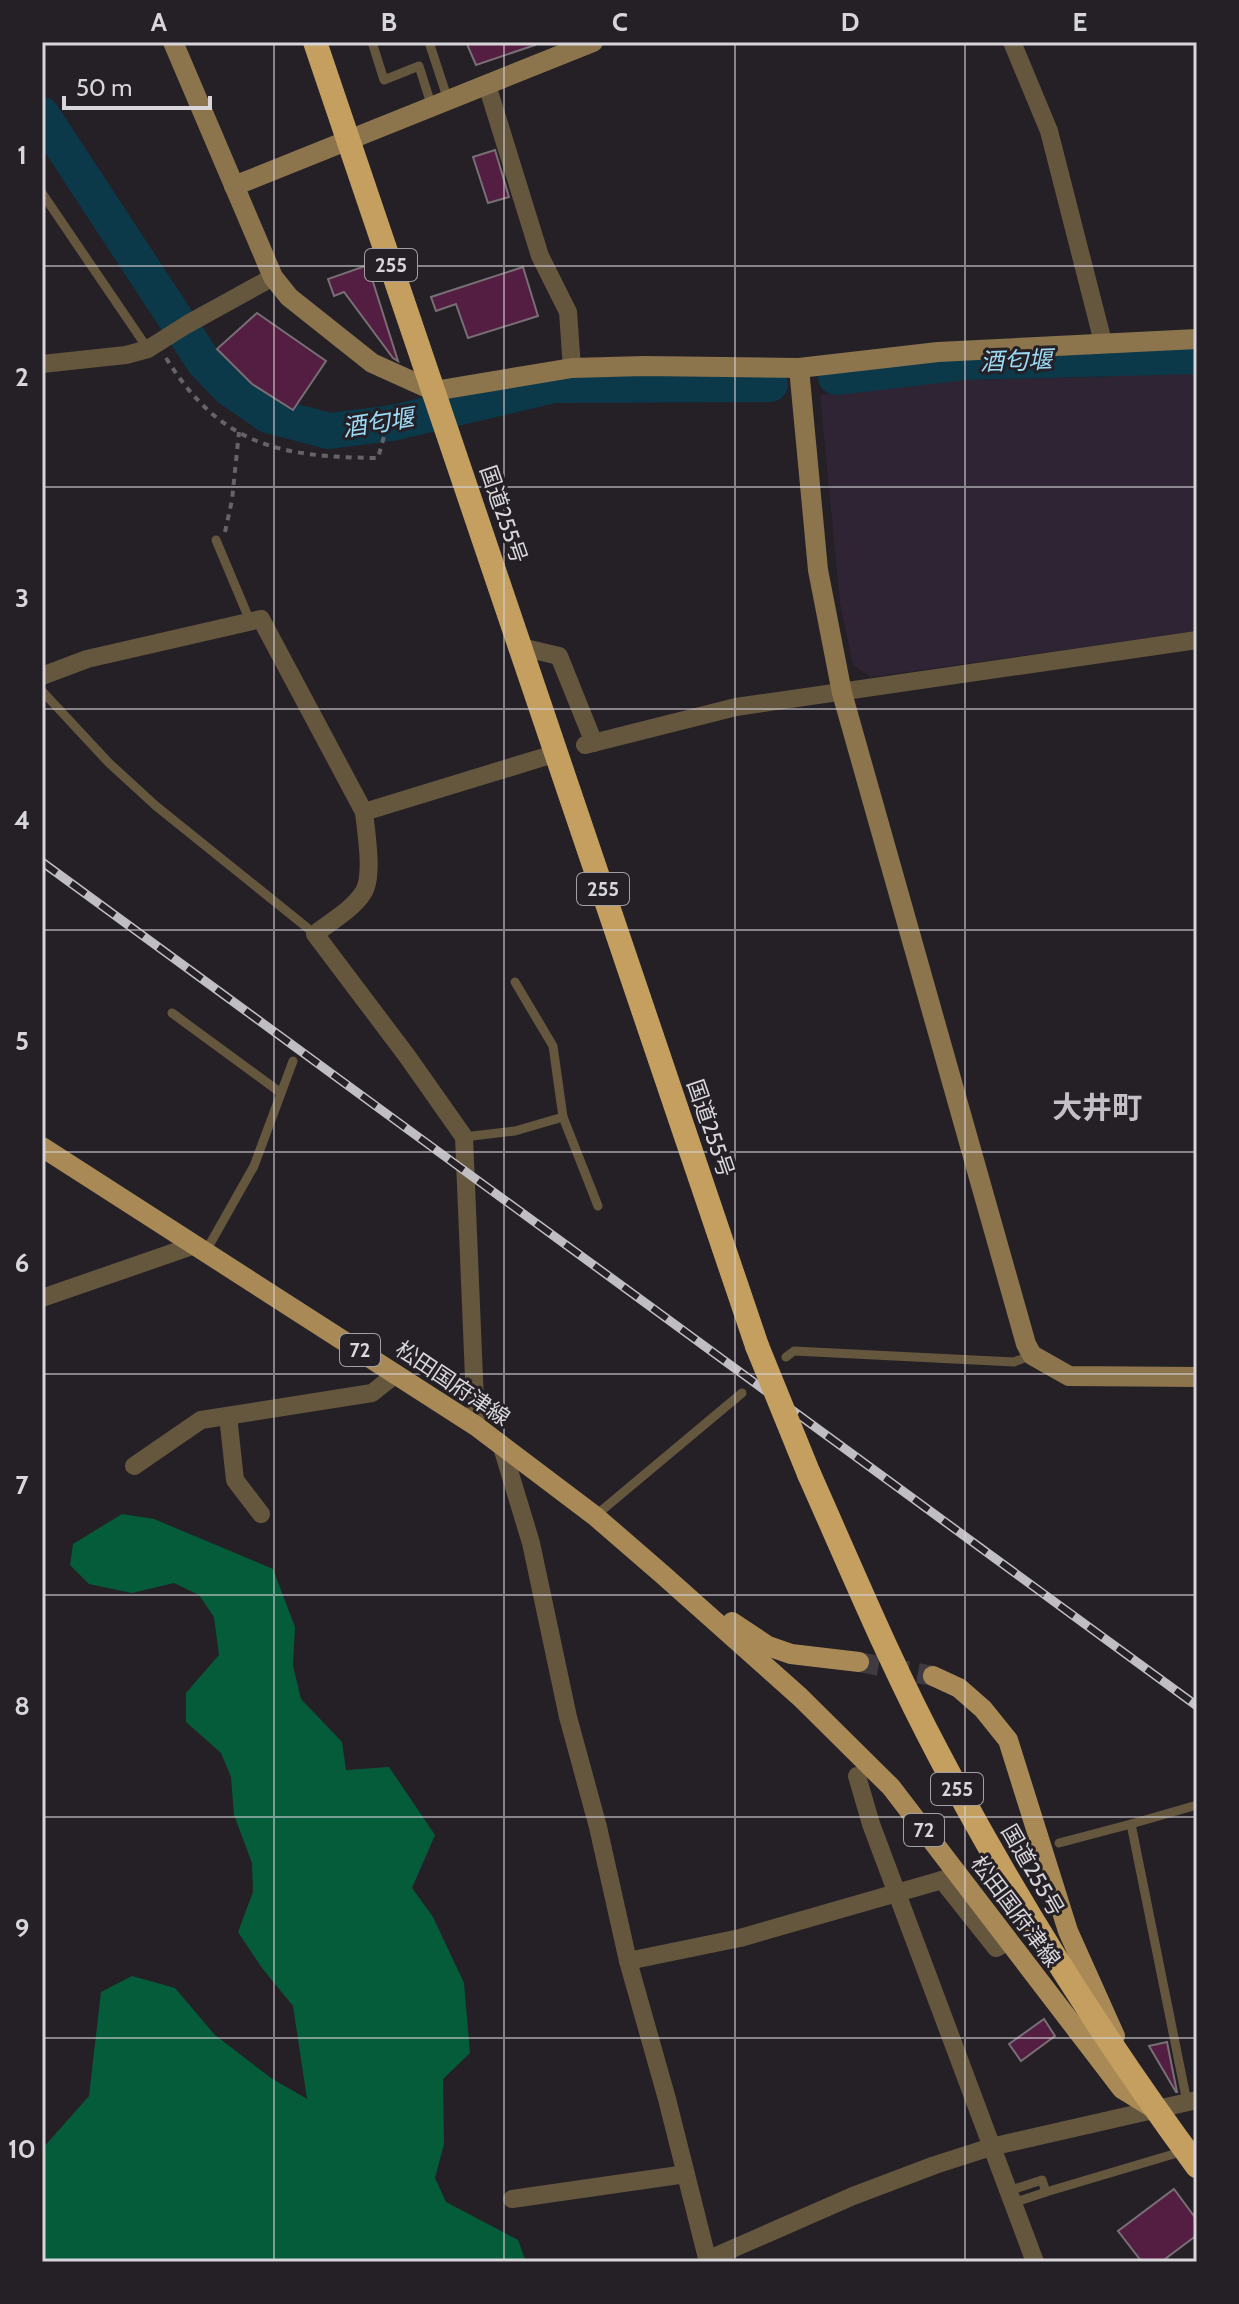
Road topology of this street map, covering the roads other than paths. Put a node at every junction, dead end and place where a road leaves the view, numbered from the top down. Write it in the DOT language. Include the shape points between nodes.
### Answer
graph roads {
  1 [pos="173,42"];
  2 [pos="315,42"];
  3 [pos="372,42"];
  4 [pos="429,42"];
  5 [pos="593,42"];
  6 [pos="1012,42"];
  7 [pos="487,85"];
  8 [pos="440,104"];
  9 [pos="348,140"];
  10 [pos="234,186"];
  11 [pos="42,193"];
  12 [pos="273,277"];
  13 [pos="1197,339"];
  14 [pos="1103,342"];
  15 [pos="155,345"];
  16 [pos="42,364"];
  17 [pos="572,368"];
  18 [pos="799,368"];
  19 [pos="436,396"];
  20 [pos="220,538"];
  21 [pos="250,621"];
  22 [pos="1197,640"];
  23 [pos="521,647"];
  24 [pos="42,676"];
  25 [pos="42,691"];
  26 [pos="842,693"];
  27 [pos="544,757"];
  28 [pos="364,812"];
  29 [pos="315,934"];
  30 [pos="515,982"];
  31 [pos="172,1013"];
  32 [pos="293,1061"];
  33 [pos="281,1093"];
  34 [pos="563,1117"];
  35 [pos="464,1137"];
  36 [pos="42,1147"];
  37 [pos="598,1206"];
  38 [pos="200,1248"];
  39 [pos="42,1298"];
  40 [pos="1032,1355"];
  41 [pos="786,1357"];
  42 [pos="396,1374"];
  43 [pos="1197,1377"];
  44 [pos="742,1393"];
  45 [pos="228,1416"];
  46 [pos="476,1426"];
  47 [pos="501,1444"];
  48 [pos="134,1466"];
  49 [pos="261,1514"];
  50 [pos="595,1516"];
  51 [pos="662,1574"];
  52 [pos="859,1662"];
  53 [pos="933,1676"];
  54 [pos="857,1776"];
  55 [pos="1197,1805"];
  56 [pos="1131,1824"];
  57 [pos="1059,1843"];
  58 [pos="898,1893"];
  59 [pos="1009,1941"];
  60 [pos="628,1961"];
  61 [pos="1138,2085"];
  62 [pos="1192,2101"];
  63 [pos="1156,2111"];
  64 [pos="991,2147"];
  65 [pos="1191,2159"];
  66 [pos="686,2174"];
  67 [pos="1010,2197"];
  68 [pos="512,2199"];
  69 [pos="707,2261"];
  70 [pos="1035,2262"];
  1 -- 10 [label="street"];
  2 -- 9 [label="highway, 国道255号 / 255"];
  3 -- 8 [label="lane" via="384,80 419,66"];
  4 -- 8 [label="lane"];
  5 -- 7 [label="street"];
  6 -- 14 [label="street" via="1049,131"];
  7 -- 8 [label="street"];
  7 -- 17 [label="street" via="540,256 568,312"];
  8 -- 9 [label="street"];
  9 -- 10 [label="street"];
  9 -- 19 [label="highway, 国道255号 / 255"];
  10 -- 12 [label="street"];
  11 -- 15 [label="lane"];
  12 -- 15 [label="street"];
  12 -- 19 [label="street" via="289,297 372,363"];
  13 -- 14 [label="street"];
  14 -- 18 [label="street" via="938,352"];
  15 -- 16 [label="street" via="126,355"];
  17 -- 18 [label="street"];
  17 -- 19 [label="street"];
  18 -- 26 [label="street" via="818,570"];
  19 -- 23 [label="highway, 国道255号 / 255"];
  20 -- 21 [label="lane"];
  21 -- 24 [label="street" via="87,659"];
  21 -- 28 [label="street" via="261,619"];
  22 -- 26 [label="street"];
  23 -- 26 [label="street" via="559,656 590,744 736,707"];
  23 -- 61 [label="highway, 国道255号 / 255, bridge" via="757,1346 809,1474 937,1753 1029,1915"];
  25 -- 29 [label="lane" via="156,806"];
  26 -- 40 [label="street"];
  27 -- 28 [label="street"];
  28 -- 29 [label="street" via="365,892"];
  29 -- 35 [label="street"];
  30 -- 34 [label="lane" via="553,1046"];
  31 -- 33 [label="lane"];
  32 -- 33 [label="lane"];
  33 -- 38 [label="lane" via="254,1166"];
  34 -- 35 [label="lane" via="515,1131"];
  34 -- 37 [label="lane"];
  35 -- 46 [label="street"];
  36 -- 38 [label="main road, 松田国府津線 / 72"];
  38 -- 39 [label="street"];
  38 -- 42 [label="main road, 松田国府津線 / 72"];
  40 -- 41 [label="lane" via="1014,1362 794,1351"];
  40 -- 43 [label="street" via="1069,1376"];
  42 -- 45 [label="street" via="372,1393"];
  42 -- 46 [label="main road, 松田国府津線 / 72"];
  44 -- 50 [label="lane"];
  45 -- 48 [label="street" via="201,1420"];
  45 -- 49 [label="street" via="235,1480"];
  46 -- 47 [label="main road, 松田国府津線 / 72"];
  47 -- 50 [label="main road, 松田国府津線 / 72"];
  47 -- 60 [label="street" via="531,1543"];
  50 -- 51 [label="main road, 松田国府津線 / 72"];
  51 -- 52 [label="main road, 松田国府津線 / 72" via="768,1646"];
  51 -- 59 [label="main road, 松田国府津線 / 72" via="891,1787"];
  53 -- 61 [label="main road, 松田国府津線" via="959,1688 1008,1740 1068,1931"];
  54 -- 58 [label="street"];
  55 -- 56 [label="lane"];
  56 -- 57 [label="lane"];
  56 -- 62 [label="lane"];
  58 -- 59 [label="street" via="946,1879 996,1948"];
  58 -- 60 [label="street" via="740,1938"];
  58 -- 64 [label="street"];
  59 -- 63 [label="main road, 松田国府津線 / 72" via="1122,2089"];
  60 -- 66 [label="street"];
  61 -- 63 [label="highway, 国道255号 / 255"];
  62 -- 63 [label="street"];
  63 -- 64 [label="street"];
  63 -- 65 [label="highway, 国道255号 / 255"];
  64 -- 67 [label="street"];
  64 -- 69 [label="street" via="853,2196"];
  65 -- 67 [label="lane" via="1046,2192 1042,2180"];
  66 -- 68 [label="street"];
  66 -- 69 [label="street"];
  67 -- 70 [label="street"];
}
